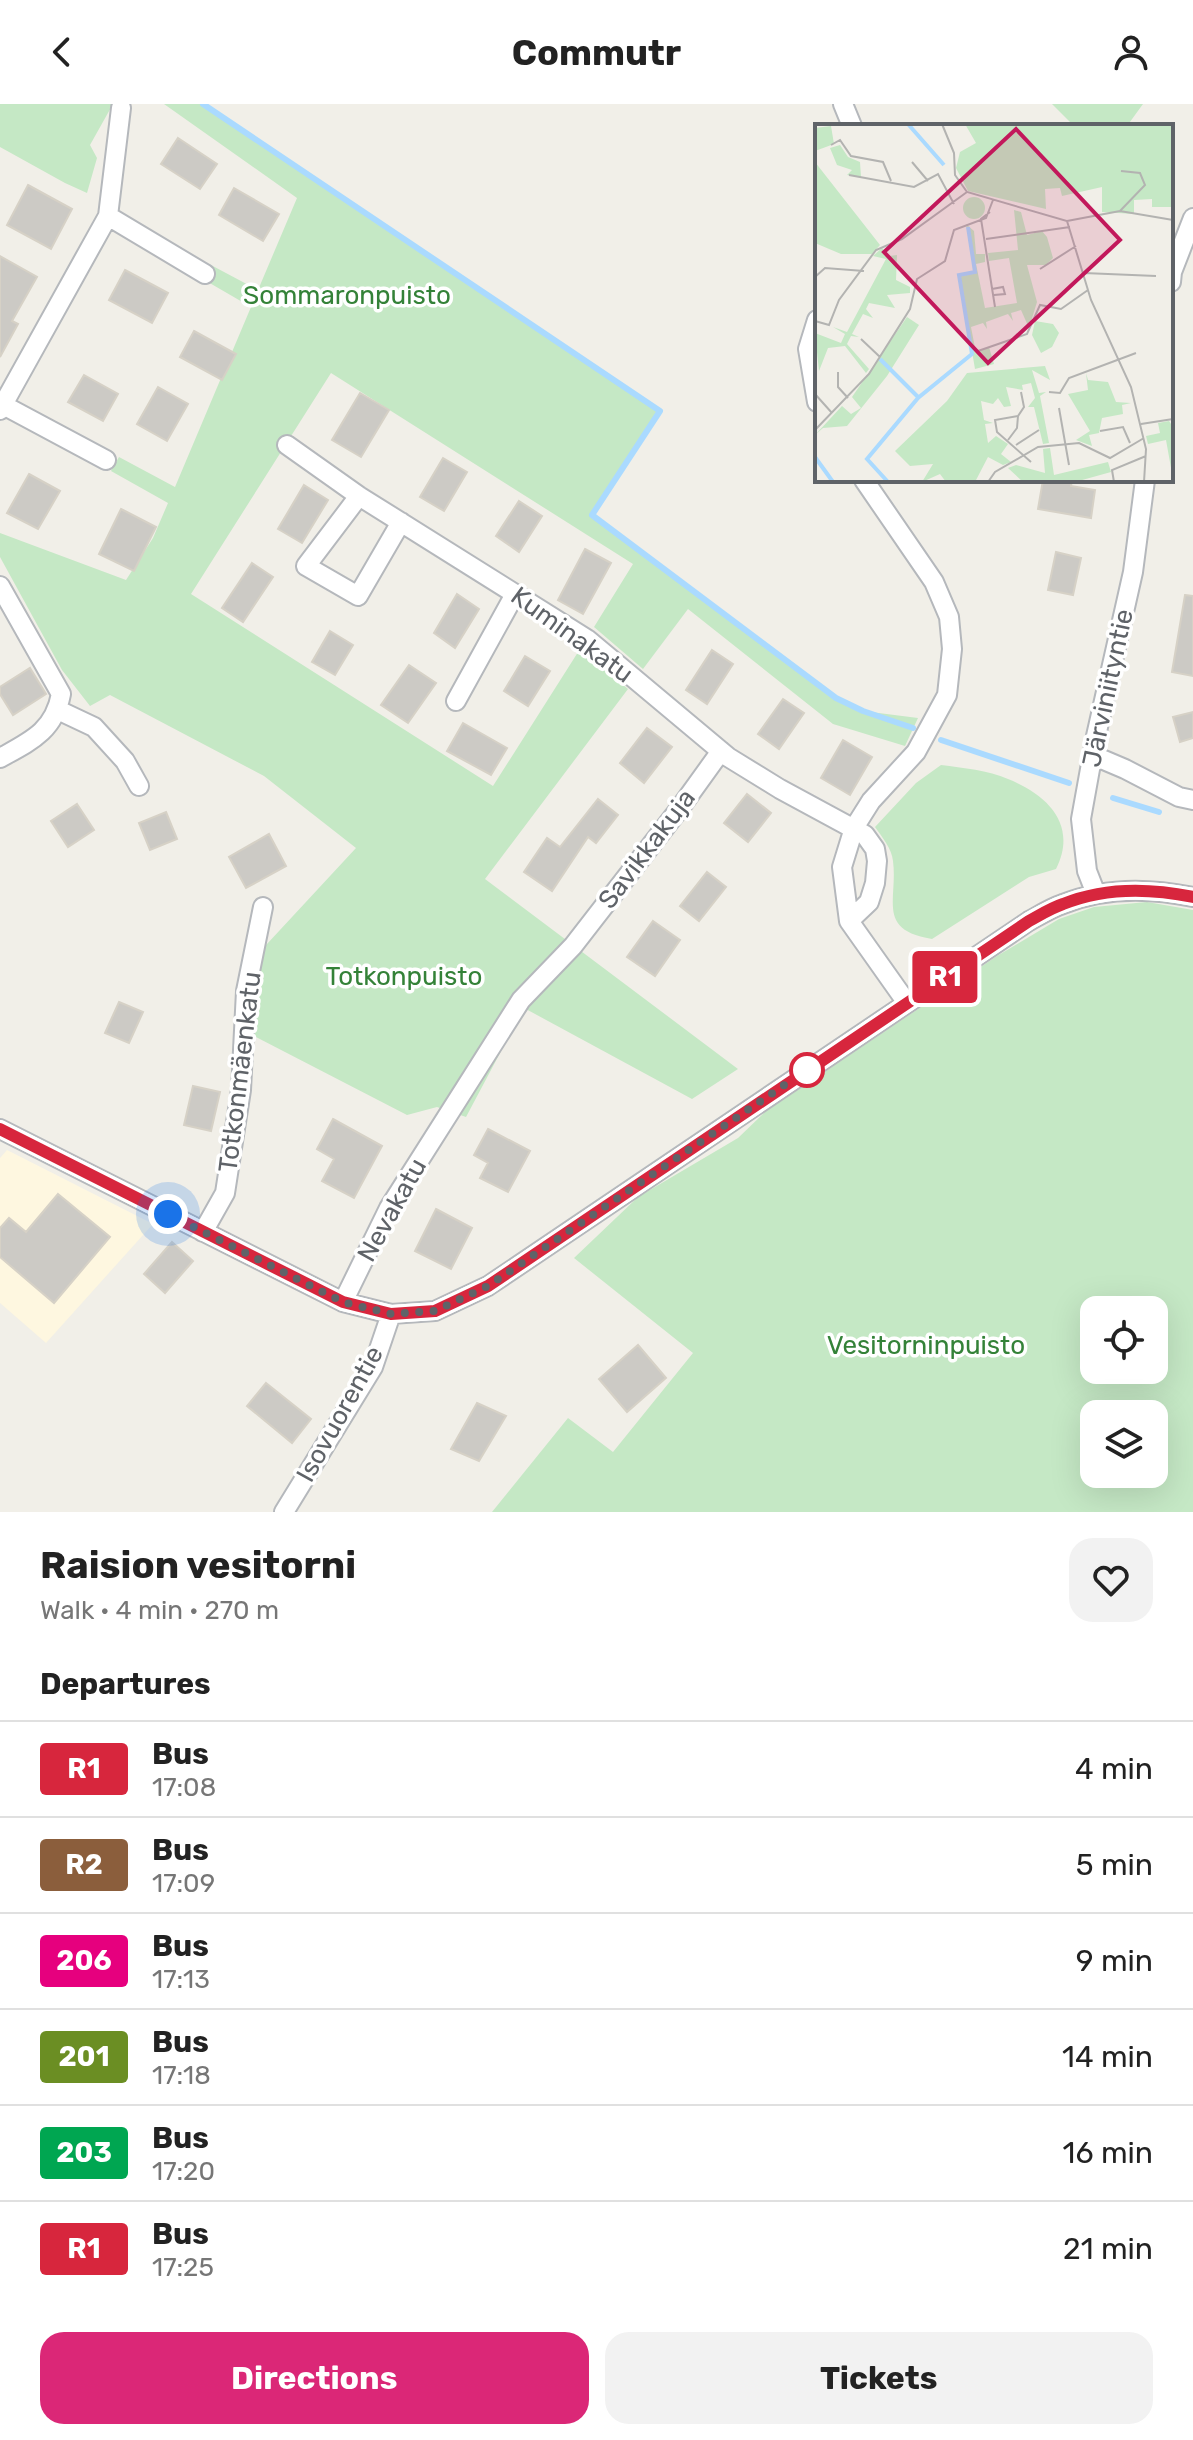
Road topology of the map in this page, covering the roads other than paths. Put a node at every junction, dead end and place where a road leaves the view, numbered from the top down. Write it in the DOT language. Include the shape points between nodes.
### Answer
graph roads {
  1 [pos="843,104"];
  2 [pos="121,108"];
  3 [pos="851,124"];
  4 [pos="108,216"];
  5 [pos="1193,218"];
  6 [pos="1173,269"];
  7 [pos="205,274"];
  8 [pos="815,326"];
  9 [pos="815,390"];
  10 [pos="1,408"];
  11 [pos="287,445"];
  12 [pos="106,460"];
  13 [pos="865,482"];
  14 [pos="1145,482"];
  15 [pos="359,496"];
  16 [pos="401,522"];
  17 [pos="0,586"];
  18 [pos="515,594"];
  19 [pos="456,701"];
  20 [pos="58,710"];
  21 [pos="721,751"];
  22 [pos="1092,755"];
  23 [pos="0,758"];
  24 [pos="139,786"];
  25 [pos="1193,800"];
  26 [pos="854,828"];
  27 [pos="1096,894"];
  28 [pos="1193,897"];
  29 [pos="263,907"];
  30 [pos="849,921"];
  31 [pos="907,1003"];
  32 [pos="445,1120"];
  33 [pos="3,1135"];
  34 [pos="203,1232"];
  35 [pos="343,1302"];
  36 [pos="391,1314"];
  37 [pos="284,1512"];
  1 -- 3 [label="street"];
  2 -- 4 [label="street"];
  4 -- 7 [label="street"];
  4 -- 10 [label="street"];
  5 -- 6 [label="street"];
  8 -- 9 [label="street" via="808,349"];
  10 -- 12 [label="street"];
  11 -- 15 [label="street, Kuminakatu"];
  13 -- 26 [label="street" via="934,582 949,617 952,649 947,695 931,727"];
  14 -- 22 [label="street, Järviniityntie" via="1133,572"];
  15 -- 16 [label="street, Kuminakatu"];
  15 -- 16 [label="street" via="306,566 358,596"];
  16 -- 18 [label="street, Kuminakatu"];
  17 -- 20 [label="street" via="61,694"];
  18 -- 19 [label="street"];
  18 -- 21 [label="street, Kuminakatu" via="587,639"];
  20 -- 23 [label="street" via="48,727"];
  20 -- 24 [label="street" via="94,727 125,761"];
  21 -- 26 [label="street, Kuminakatu"];
  21 -- 32 [label="street, Savikkakuja" via="573,946 521,1000"];
  22 -- 25 [label="street"];
  22 -- 27 [label="street, Järviniityntie" via="1081,819 1087,871"];
  26 -- 30 [label="street" via="842,867"];
  26 -- 30 [label="street" via="871,840 877,861 873,894"];
  27 -- 28 [label="street" via="1162,890"];
  27 -- 31 [label="street" via="1029,921"];
  29 -- 34 [label="street, Totkonmäenkatu" via="246,991 241,1090 225,1193"];
  30 -- 31 [label="street"];
  31 -- 36 [label="street" via="488,1286 435,1311"];
  32 -- 35 [label="street, Nevakatu" via="389,1208"];
  33 -- 34 [label="street"];
  34 -- 35 [label="street"];
  35 -- 36 [label="street"];
  36 -- 37 [label="street, Isovuorentie" via="373,1367"];
}
